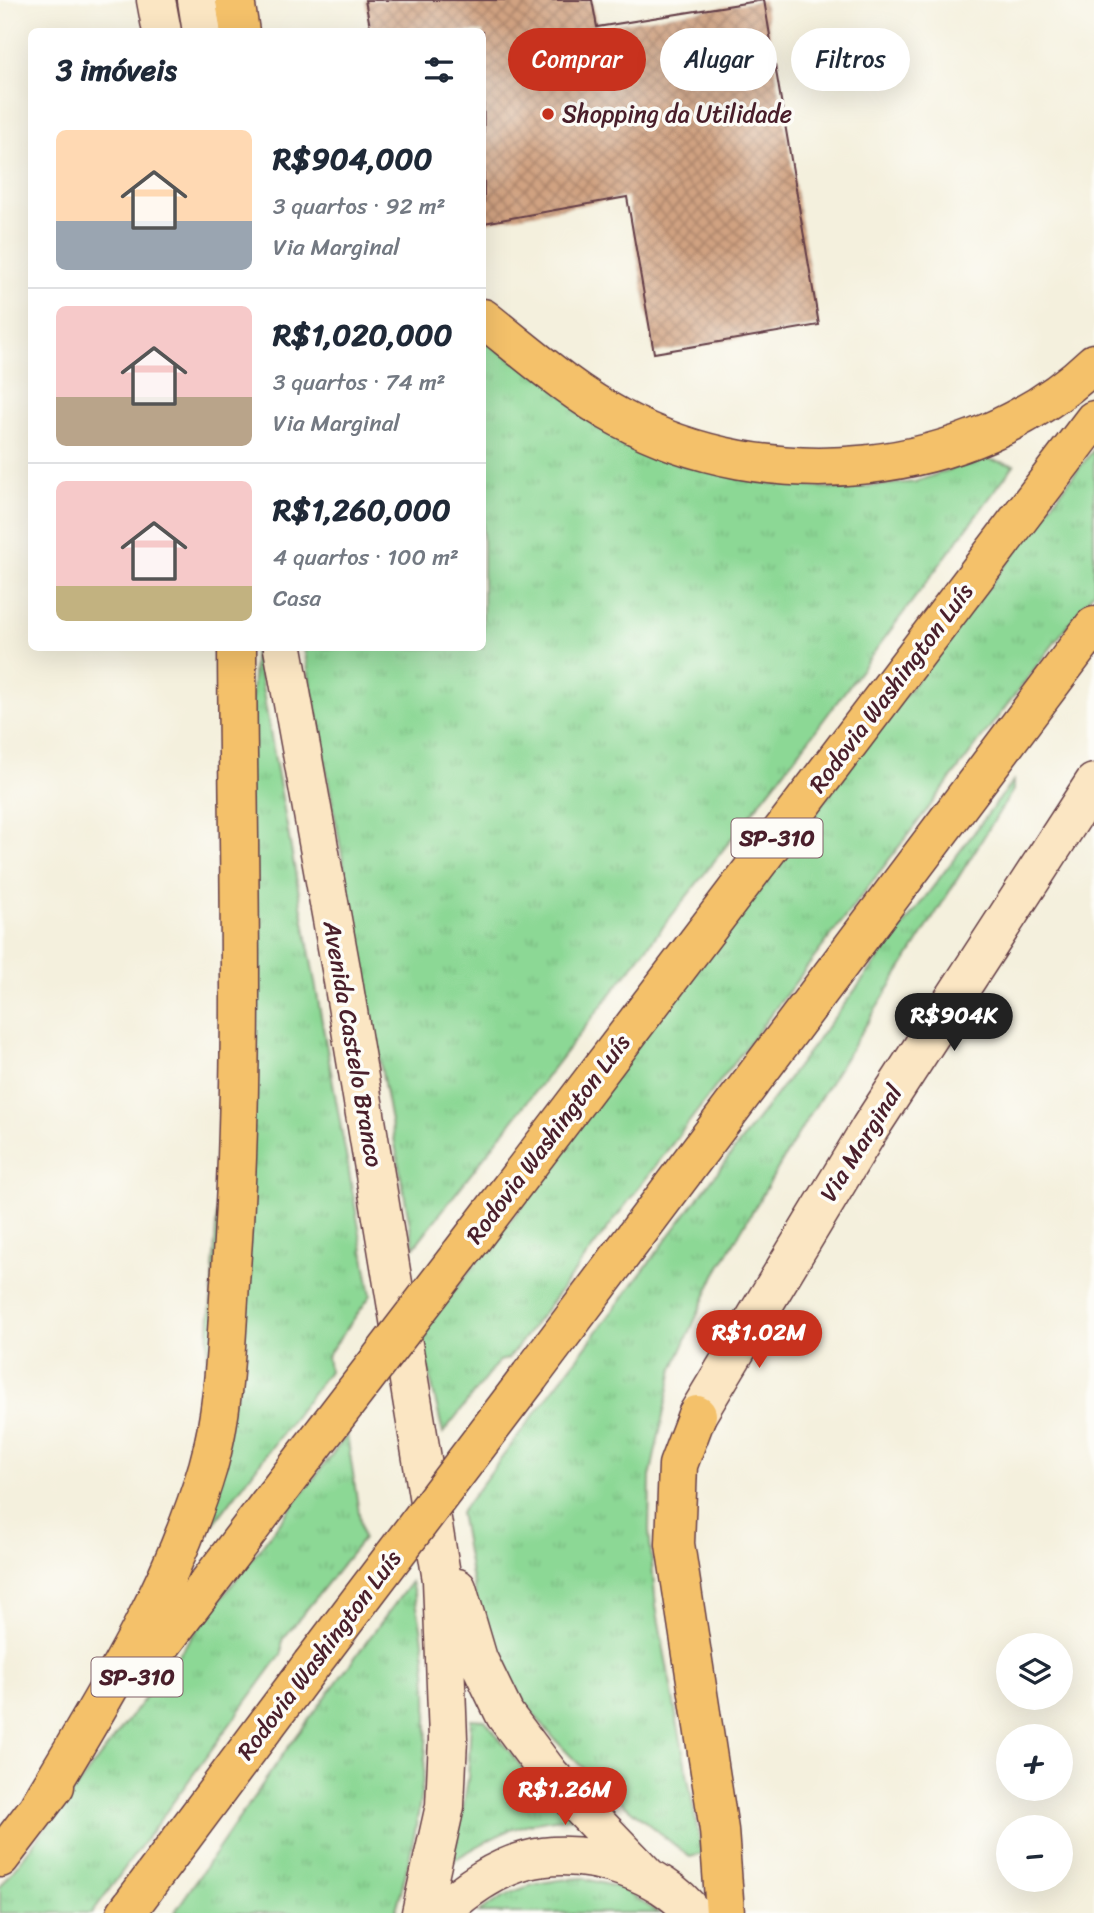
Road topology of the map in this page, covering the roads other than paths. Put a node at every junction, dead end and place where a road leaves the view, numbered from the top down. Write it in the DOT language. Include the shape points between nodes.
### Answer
graph roads {
  1 [pos="156,0"];
  2 [pos="197,0"];
  3 [pos="235,0"];
  4 [pos="161,28"];
  5 [pos="201,28"];
  6 [pos="239,28"];
  7 [pos="486,319"];
  8 [pos="1094,363"];
  9 [pos="1094,420"];
  10 [pos="1094,626"];
  11 [pos="237,651"];
  12 [pos="284,651"];
  13 [pos="1094,783"];
  14 [pos="697,1415"];
  15 [pos="418,1440"];
  16 [pos="39,1806"];
  17 [pos="0,1858"];
  18 [pos="646,1875"];
  19 [pos="126,1913"];
  20 [pos="421,1913"];
  21 [pos="440,1913"];
  22 [pos="692,1913"];
  23 [pos="725,1913"];
  1 -- 4 [label="main road"];
  2 -- 5 [label="main road"];
  3 -- 6 [label="highway"];
  7 -- 8 [label="highway" via="619,418 687,447 755,463 831,468 953,447 1010,422 1070,386"];
  9 -- 16 [label="highway, Rodovia Washington Luís / SP-310, bridge"];
  10 -- 19 [label="highway, Rodovia Washington Luís, bridge"];
  11 -- 16 [label="highway" via="238,1178 222,1385 209,1464 187,1530 140,1638"];
  12 -- 15 [label="main road, Avenida Castelo Branco"];
  13 -- 14 [label="main road, Via Marginal" via="870,1128"];
  14 -- 23 [label="highway" via="678,1465 675,1544 719,1830"];
  15 -- 18 [label="main road, Avenida Castelo Branco" via="478,1659 505,1715 550,1775"];
  15 -- 20 [label="main road, Avenida Castelo Branco" via="442,1580 448,1740 445,1806"];
  16 -- 17 [label="highway, Rodovia Washington Luís / SP-310"];
  18 -- 21 [label="main road" via="593,1856 536,1857 484,1876"];
  18 -- 22 [label="main road"];
}
